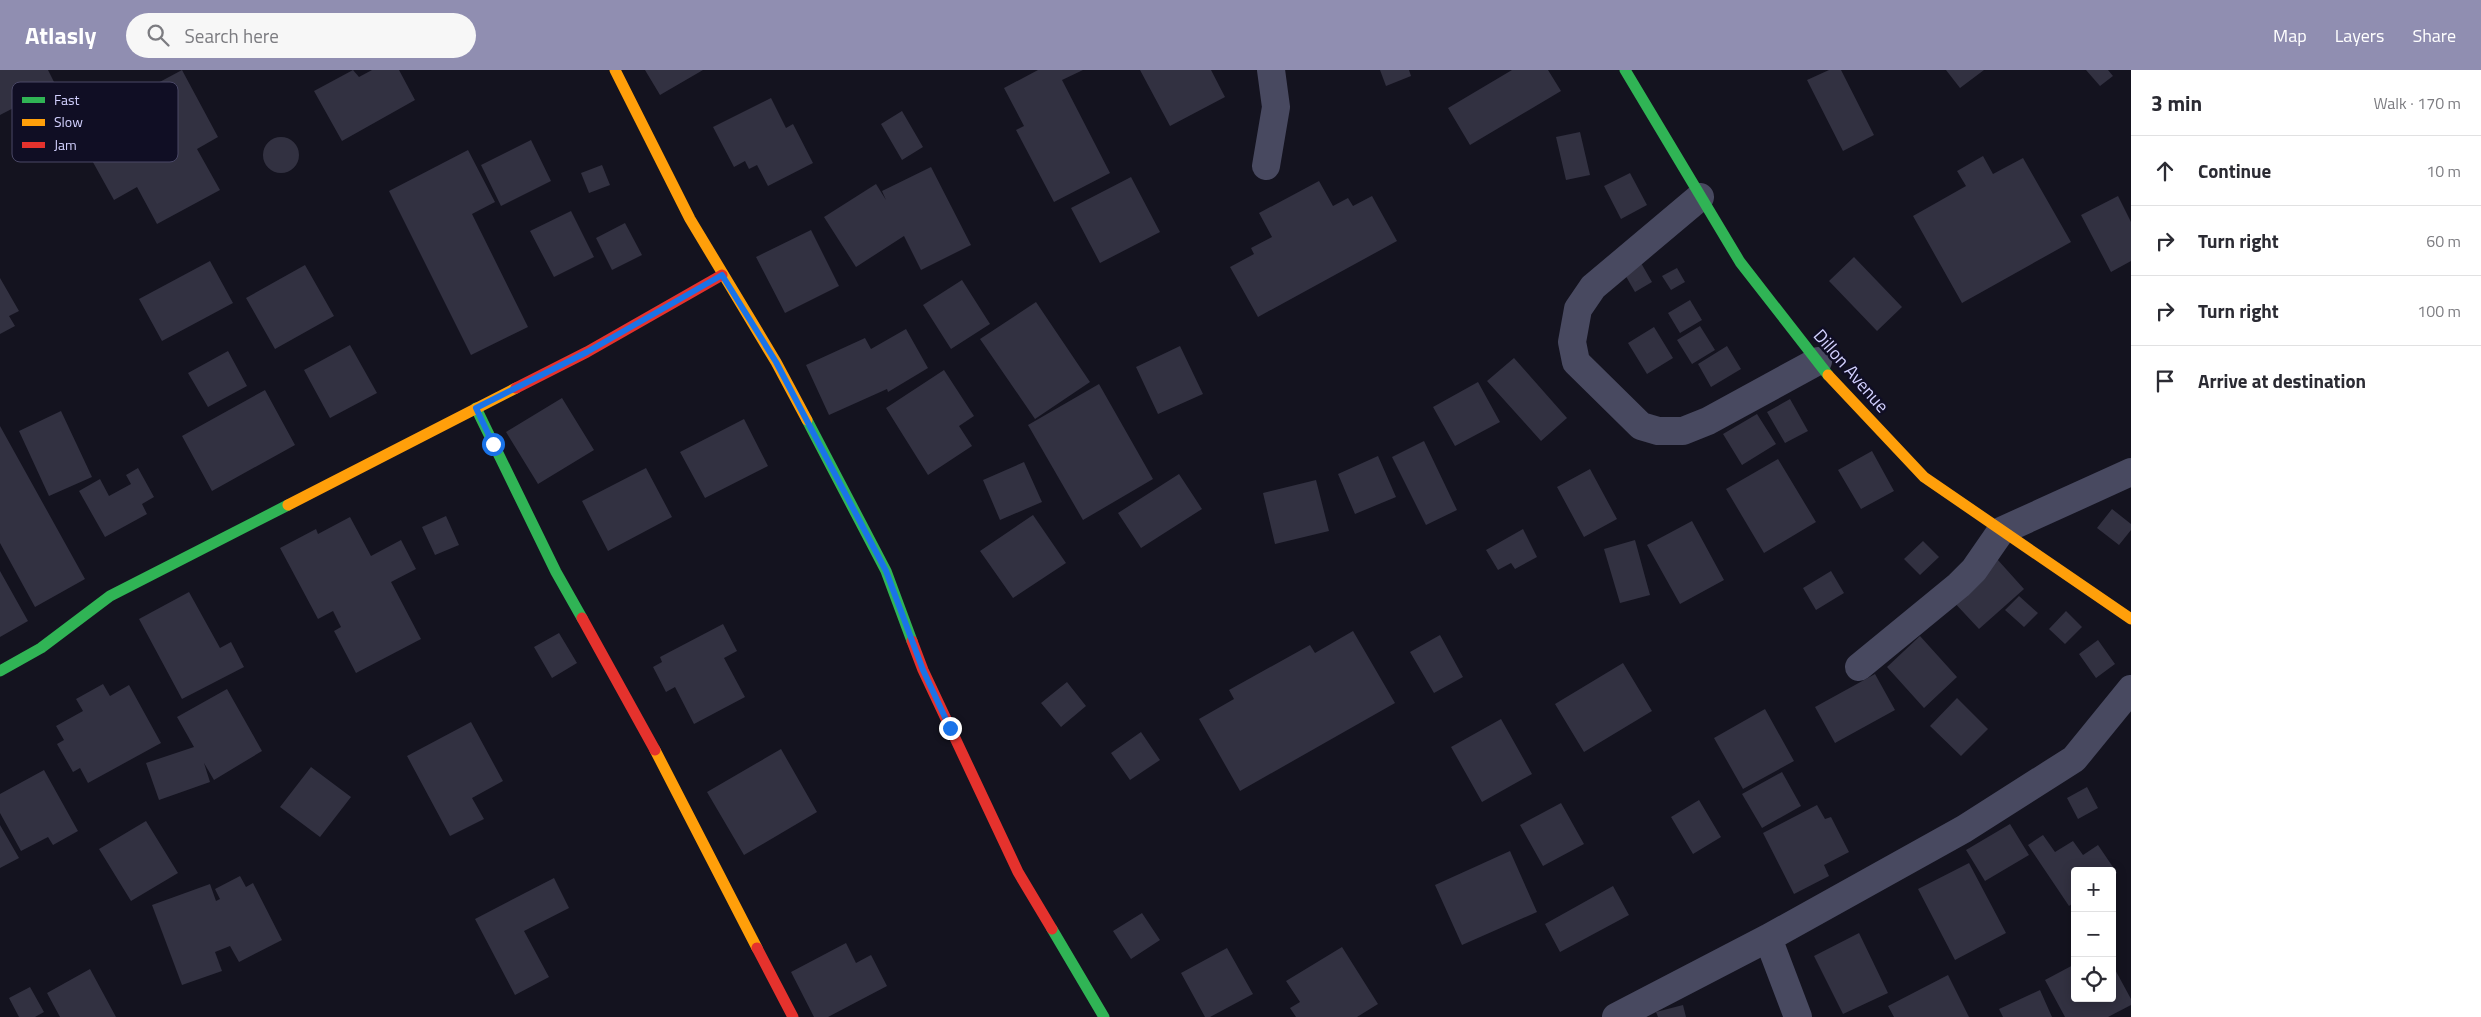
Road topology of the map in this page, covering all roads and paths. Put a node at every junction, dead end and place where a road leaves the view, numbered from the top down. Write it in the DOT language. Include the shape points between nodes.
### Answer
graph roads {
  1 [pos="614,70"];
  2 [pos="1271,70"];
  3 [pos="1625,70"];
  4 [pos="1266,166"];
  5 [pos="1700,197"];
  6 [pos="722,275"];
  7 [pos="1818,361"];
  8 [pos="476,408"];
  9 [pos="2131,472"];
  10 [pos="2001,531"];
  11 [pos="2131,619"];
  12 [pos="1858,667"];
  13 [pos="0,671"];
  14 [pos="2131,689"];
  15 [pos="1768,938"];
  16 [pos="793,1017"];
  17 [pos="1104,1017"];
  18 [pos="1616,1017"];
  19 [pos="1798,1017"];
  1 -- 6 [label="street"];
  2 -- 4 [label="street" via="1276,107"];
  3 -- 5 [label="street, Dillon Avenue"];
  5 -- 7 [label="street, Dillon Avenue" via="1740,262"];
  5 -- 7 [label="street" via="1593,287 1578,309 1572,342 1576,362 1641,426 1658,431 1683,431 1708,421"];
  6 -- 8 [label="street" via="587,352"];
  6 -- 17 [label="street" via="776,362 886,571 923,670 1018,872"];
  7 -- 10 [label="street, Dillon Avenue" via="1836,385 1924,477"];
  8 -- 13 [label="street" via="110,596 41,648"];
  8 -- 16 [label="street" via="556,572 623,688"];
  9 -- 10 [label="street"];
  10 -- 11 [label="street, Dillon Avenue"];
  10 -- 12 [label="street" via="1974,570"];
  14 -- 15 [label="street" via="2074,759 1964,829"];
  15 -- 18 [label="street"];
  15 -- 19 [label="street"];
}
